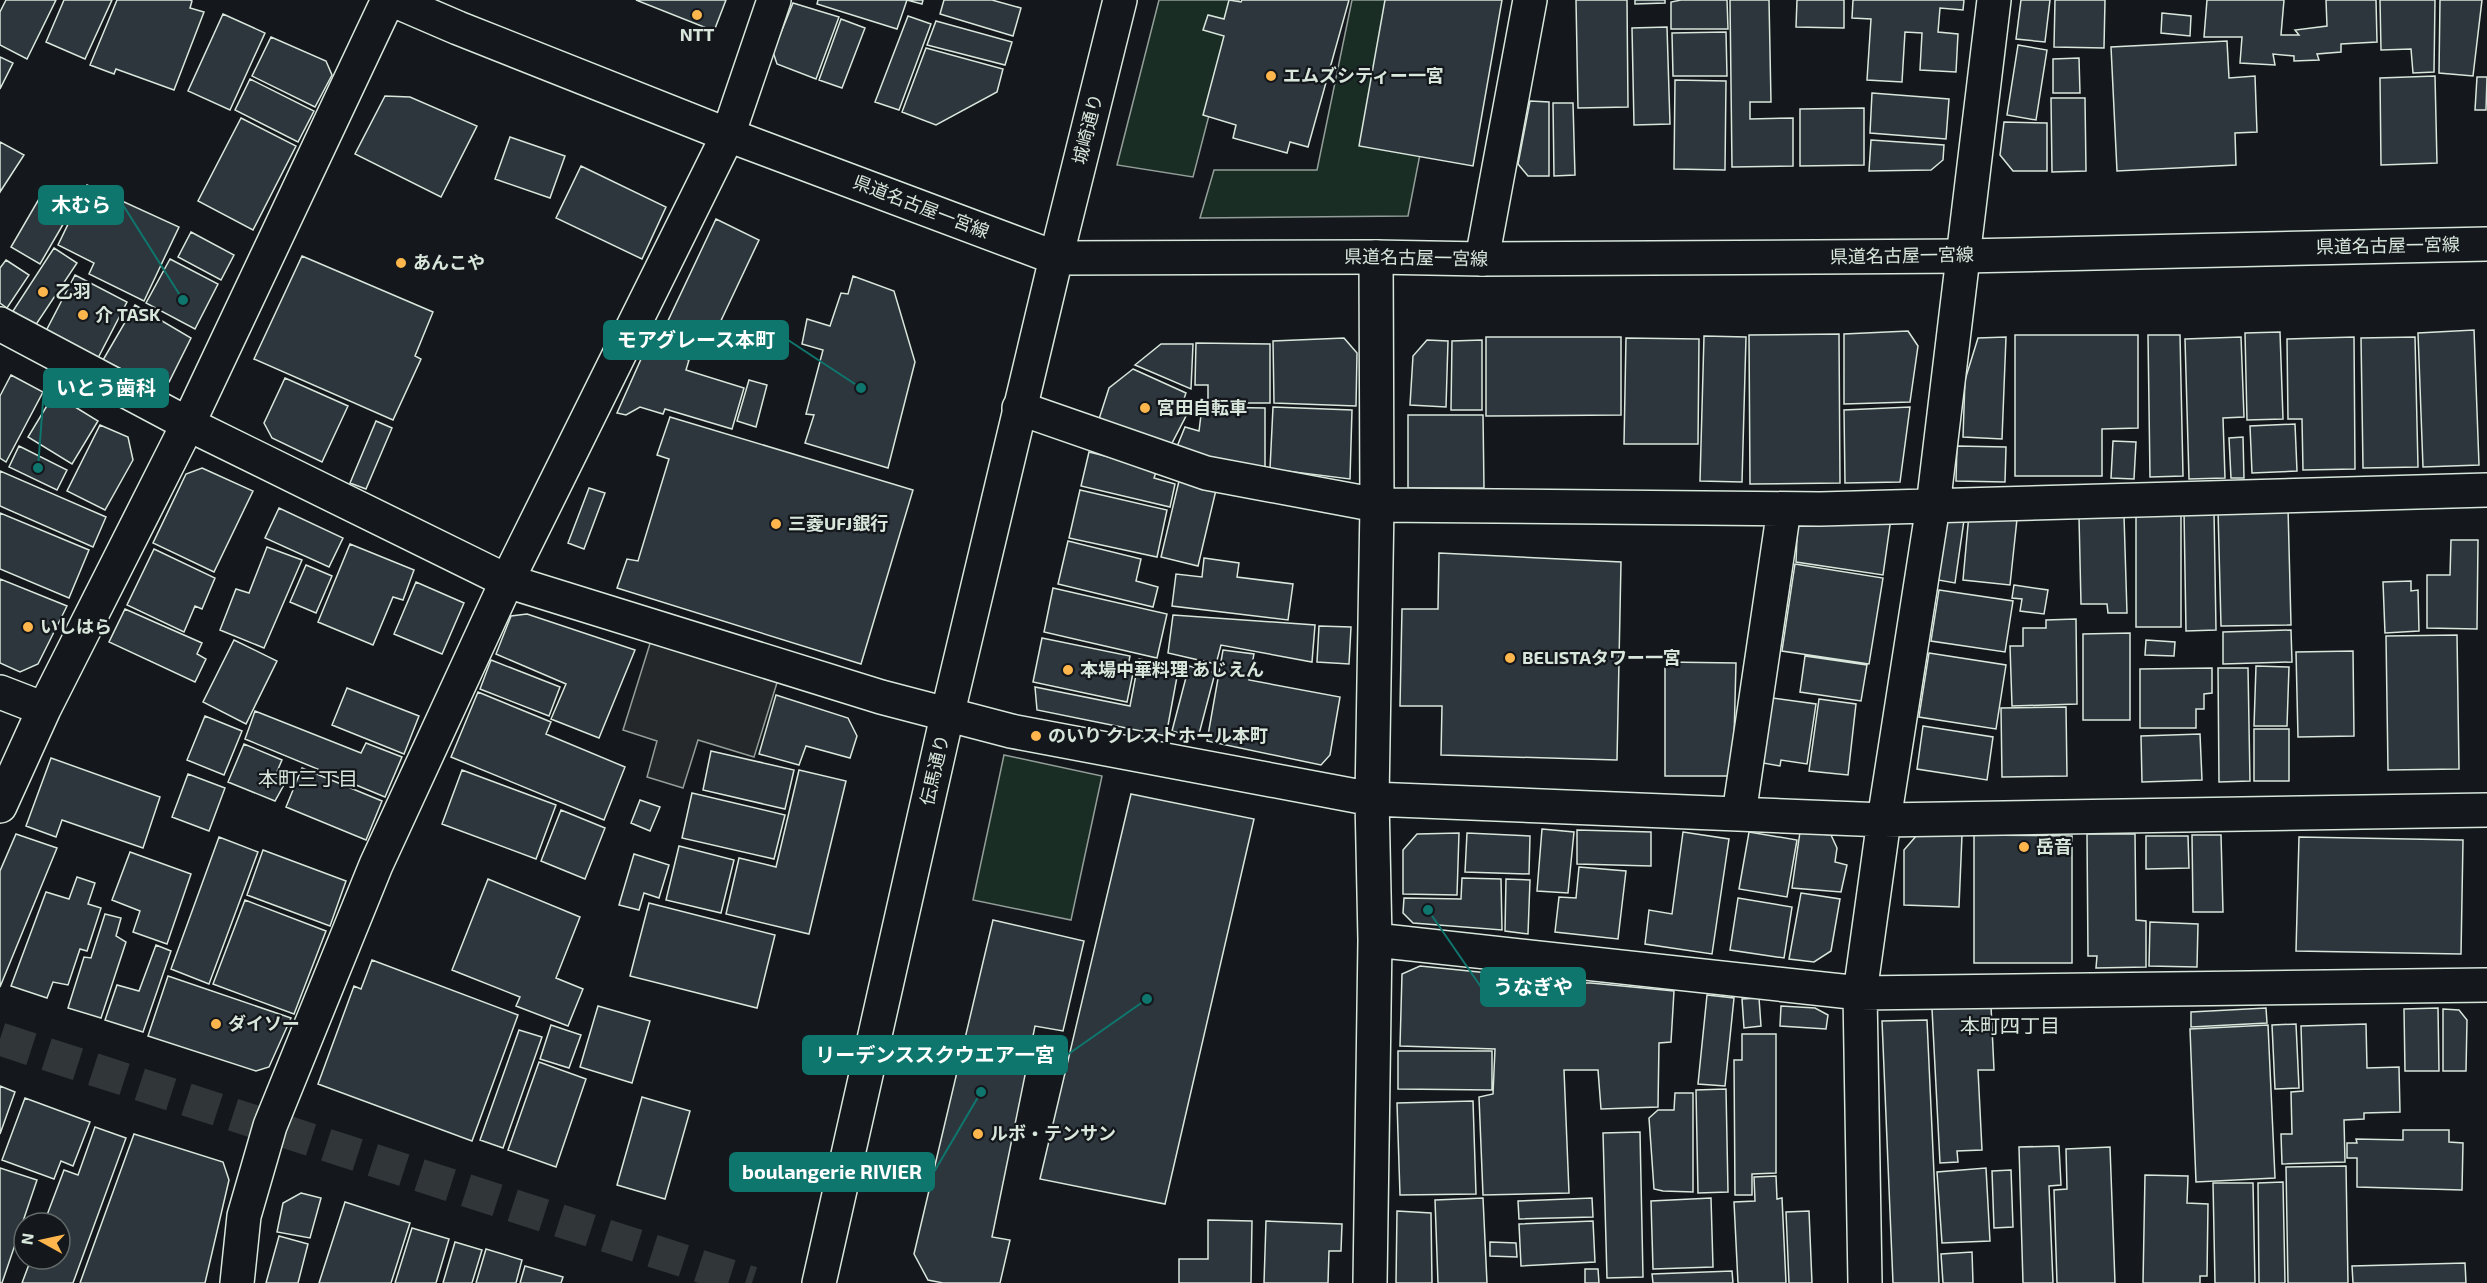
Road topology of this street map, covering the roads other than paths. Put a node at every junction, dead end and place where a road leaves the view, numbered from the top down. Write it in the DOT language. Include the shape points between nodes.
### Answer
graph roads {
  1 [pos="388,0"];
  2 [pos="393,0"];
  3 [pos="774,0"];
  4 [pos="1120,0"];
  5 [pos="1530,0"];
  6 [pos="1994,0"];
  7 [pos="728,135"];
  8 [pos="2487,244"];
  9 [pos="1964,256"];
  10 [pos="1376,257"];
  11 [pos="1056,258"];
  12 [pos="1482,259"];
  13 [pos="0,324"];
  14 [pos="1019,408"];
  15 [pos="188,424"];
  16 [pos="2487,490"];
  17 [pos="1377,505"];
  18 [pos="1933,506"];
  19 [pos="1784,509"];
  20 [pos="507,580"];
  21 [pos="0,692"];
  22 [pos="44,709"];
  23 [pos="947,716"];
  24 [pos="1372,798"];
  25 [pos="0,806"];
  26 [pos="2487,810"];
  27 [pos="1739,814"];
  28 [pos="1884,820"];
  29 [pos="1375,940"];
  30 [pos="2487,985"];
  31 [pos="1860,993"];
  32 [pos="237,1283"];
  33 [pos="819,1283"];
  34 [pos="1370,1283"];
  35 [pos="1865,1283"];
  1 -- 15 [label="street"];
  2 -- 7 [label="street, 県道名古屋一宮線"];
  3 -- 7 [label="street"];
  4 -- 11 [label="street, 城崎通り"];
  5 -- 12 [label="street"];
  6 -- 9 [label="street"];
  7 -- 11 [label="street, 県道名古屋一宮線"];
  7 -- 20 [label="street"];
  8 -- 9 [label="street, 県道名古屋一宮線"];
  9 -- 12 [label="street, 県道名古屋一宮線"];
  9 -- 18 [label="street"];
  10 -- 11 [label="street, 県道名古屋一宮線"];
  10 -- 12 [label="street, 県道名古屋一宮線"];
  10 -- 17 [label="street"];
  11 -- 14 [label="street, 伝馬通り"];
  13 -- 15 [label="street"];
  14 -- 17 [label="street" via="1206,473"];
  14 -- 23 [label="street, 伝馬通り"];
  15 -- 20 [label="street"];
  15 -- 22 [label="street"];
  16 -- 18 [label="street"];
  17 -- 19 [label="street"];
  17 -- 24 [label="street"];
  18 -- 19 [label="street"];
  18 -- 28 [label="street"];
  19 -- 27 [label="street"];
  20 -- 23 [label="street"];
  20 -- 32 [label="street" via="376,865 270,1126 244,1216"];
  21 -- 22 [label="street"];
  22 -- 25 [label="street"];
  23 -- 24 [label="street"];
  23 -- 33 [label="street, 伝馬通り"];
  24 -- 27 [label="street"];
  24 -- 29 [label="street"];
  26 -- 28 [label="street"];
  27 -- 28 [label="street"];
  28 -- 31 [label="street"];
  29 -- 31 [label="street"];
  29 -- 34 [label="street"];
  30 -- 31 [label="street"];
  31 -- 35 [label="street"];
}
